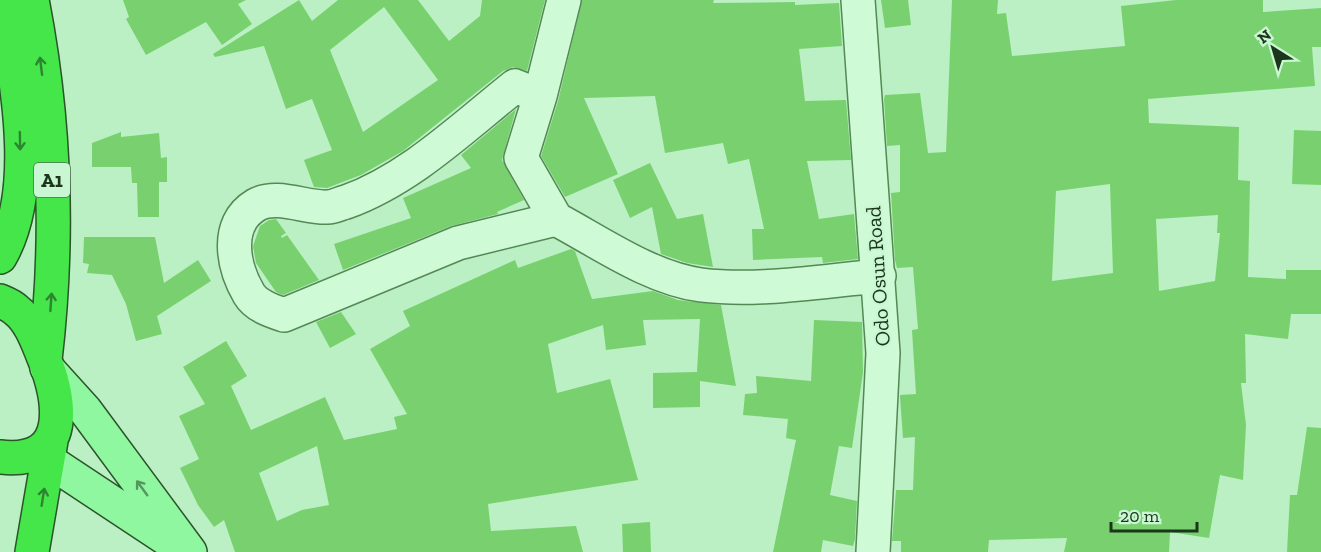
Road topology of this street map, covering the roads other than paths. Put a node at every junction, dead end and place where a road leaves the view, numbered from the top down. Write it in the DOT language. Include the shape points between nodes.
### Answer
graph roads {
  1 [pos="3,0"];
  2 [pos="32,0"];
  3 [pos="564,0"];
  4 [pos="858,0"];
  5 [pos="0,50"];
  6 [pos="540,96"];
  7 [pos="28,101"];
  8 [pos="556,219"];
  9 [pos="0,257"];
  10 [pos="879,276"];
  11 [pos="0,301"];
  12 [pos="46,364"];
  13 [pos="45,451"];
  14 [pos="0,457"];
  15 [pos="32,552"];
  16 [pos="188,552"];
  17 [pos="873,552"];
  1 -- 7 [label="highway, A1"];
  7 -- 2 [label="highway, A1, one-way"];
  3 -- 6 [label="street"];
  4 -- 10 [label="street, Odo Osun Road"];
  5 -- 7 [label="highway, A1"];
  6 -- 8 [label="street" via="521,158"];
  6 -- 8 [label="street" via="515,87 421,160 370,193 329,208 292,201 258,204 237,224 233,240 250,296 265,309 284,315 458,243"];
  7 -- 9 [label="highway, A1, one-way" via="18,210"];
  12 -- 7 [label="highway, A1, one-way" via="54,214"];
  8 -- 10 [label="street" via="662,274 700,285 757,286"];
  10 -- 17 [label="street, Odo Osun Road" via="883,353"];
  11 -- 12 [label="highway" via="17,310 33,331"];
  12 -- 13 [label="highway" via="58,409"];
  16 -- 12 [label="main road, one-way" via="85,410"];
  13 -- 14 [label="highway" via="18,459"];
  15 -- 13 [label="highway, one-way"];
  13 -- 16 [label="main road"];
}
